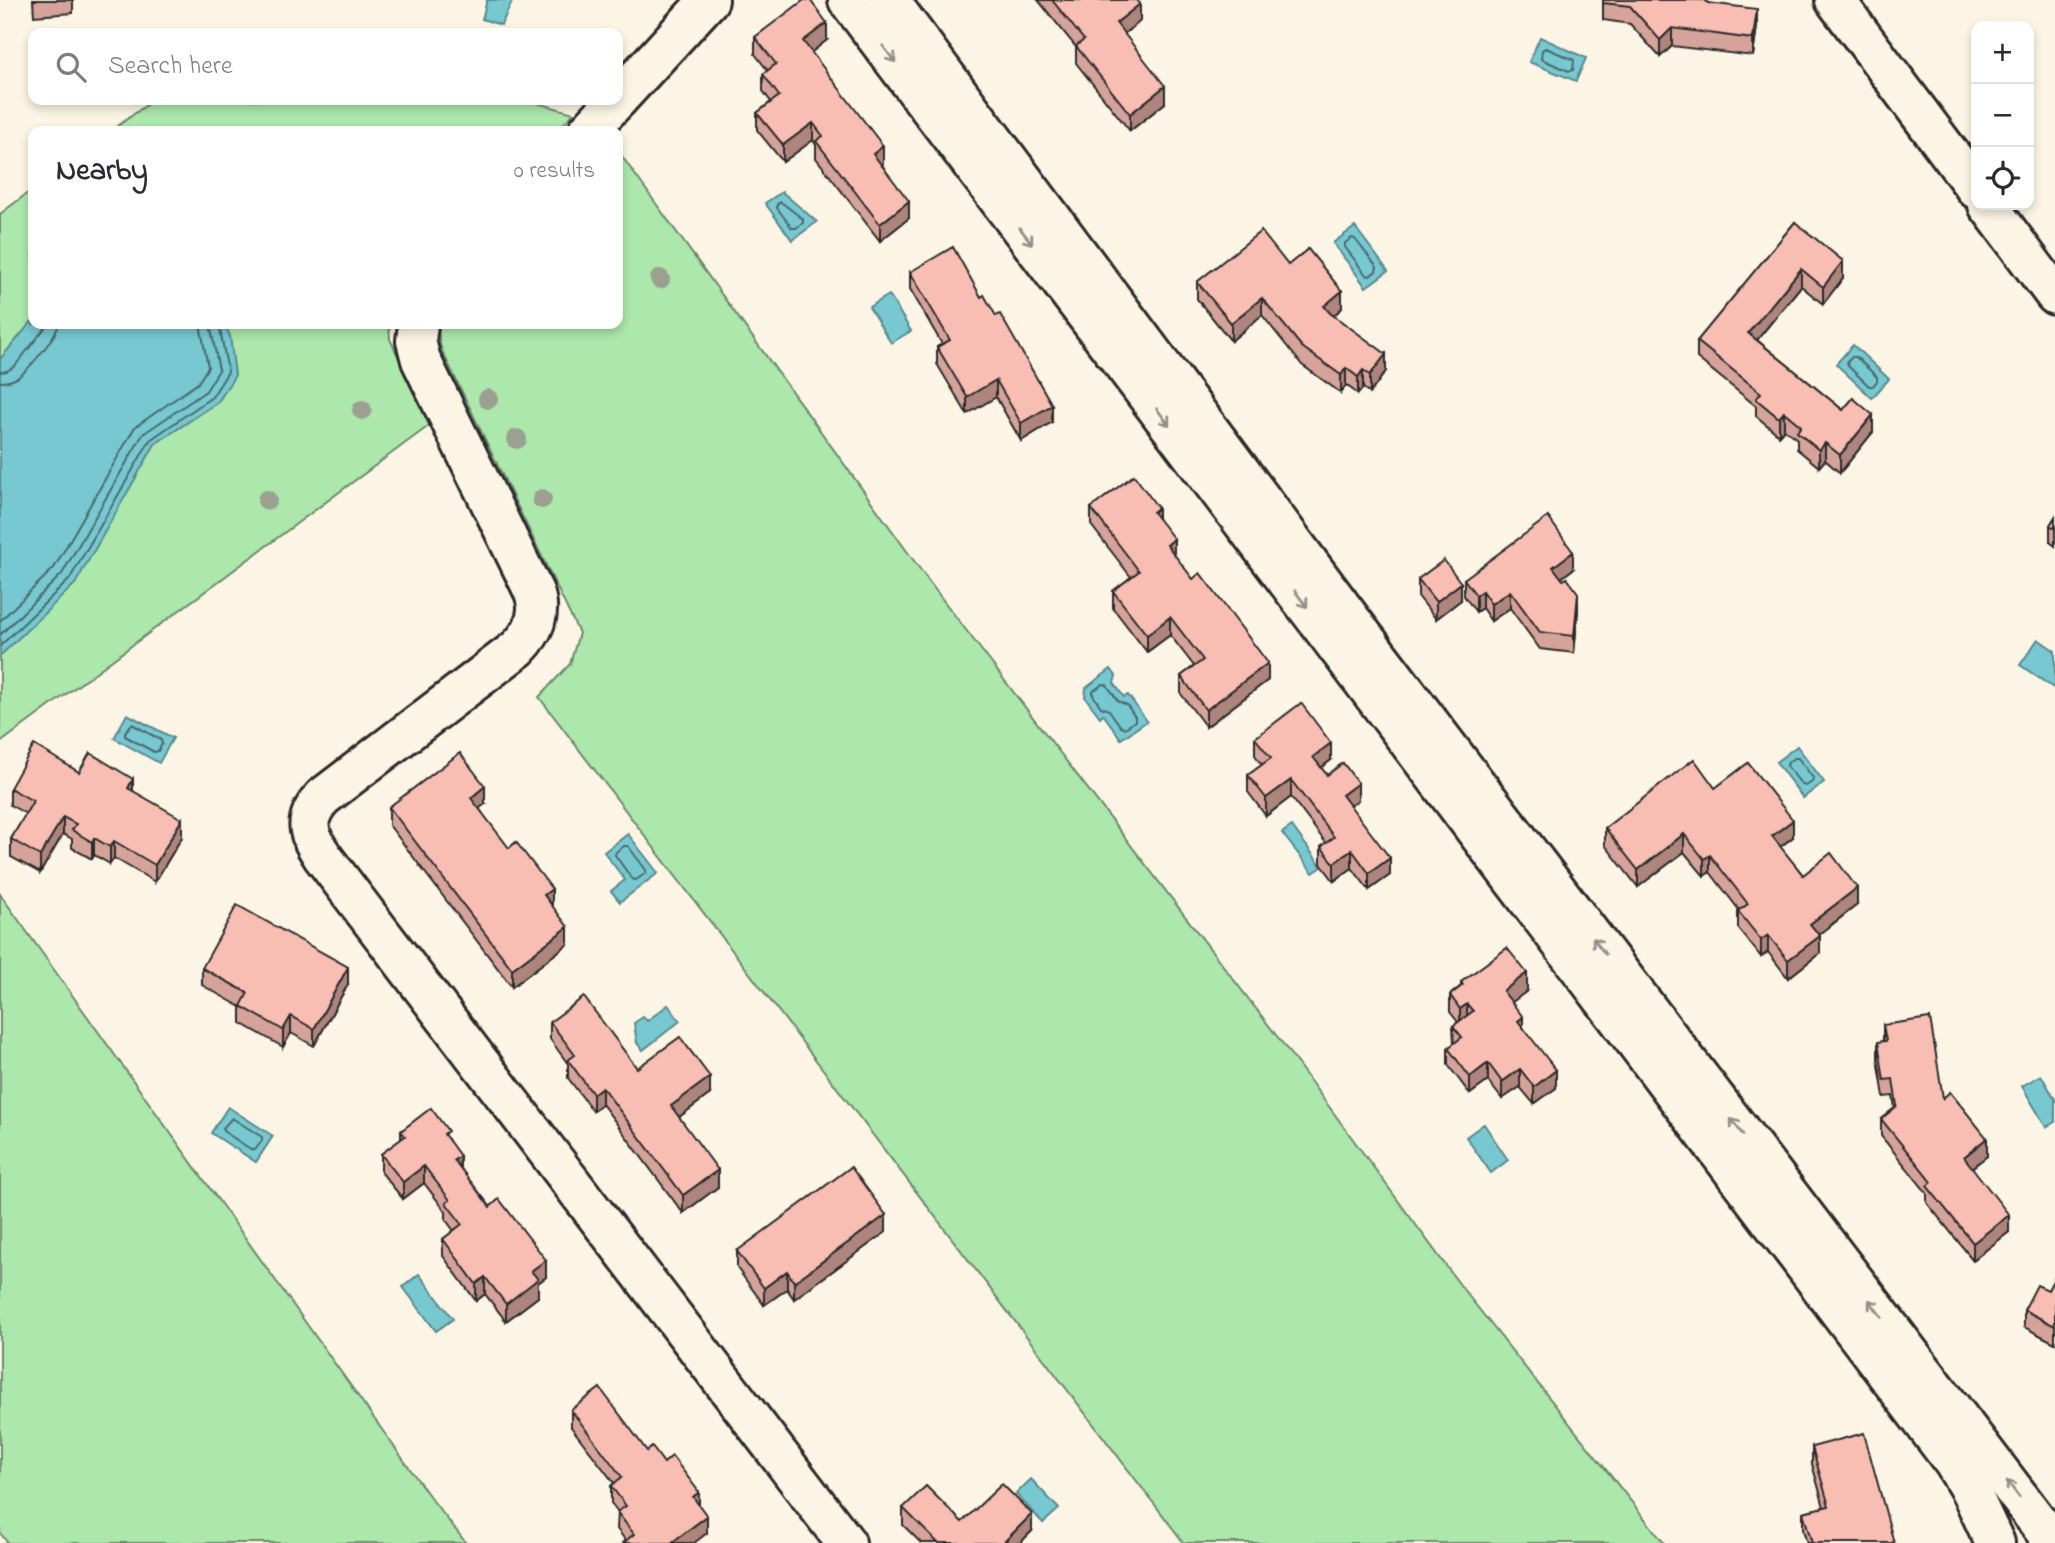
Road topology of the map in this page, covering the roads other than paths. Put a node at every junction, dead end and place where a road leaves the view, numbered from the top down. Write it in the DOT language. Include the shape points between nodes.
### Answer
graph roads {
  1 [pos="709,0"];
  2 [pos="848,0"];
  3 [pos="888,0"];
  4 [pos="1835,0"];
  5 [pos="623,93"];
  6 [pos="612,105"];
  7 [pos="593,126"];
  8 [pos="1971,182"];
  9 [pos="1992,210"];
  10 [pos="2055,295"];
  11 [pos="417,329"];
  12 [pos="846,1543"];
  13 [pos="1995,1543"];
  14 [pos="2054,1543"];
  1 -- 5 [label="street"];
  2 -- 13 [label="street, one-way" via="1954,1463"];
  14 -- 3 [label="street, one-way" via="1352,621"];
  4 -- 8 [label="street"];
  6 -- 7 [label="street"];
  9 -- 10 [label="street"];
  11 -- 12 [label="street" via="421,360 534,592 538,612 531,632 518,648 323,797 310,818 311,837"];
}
